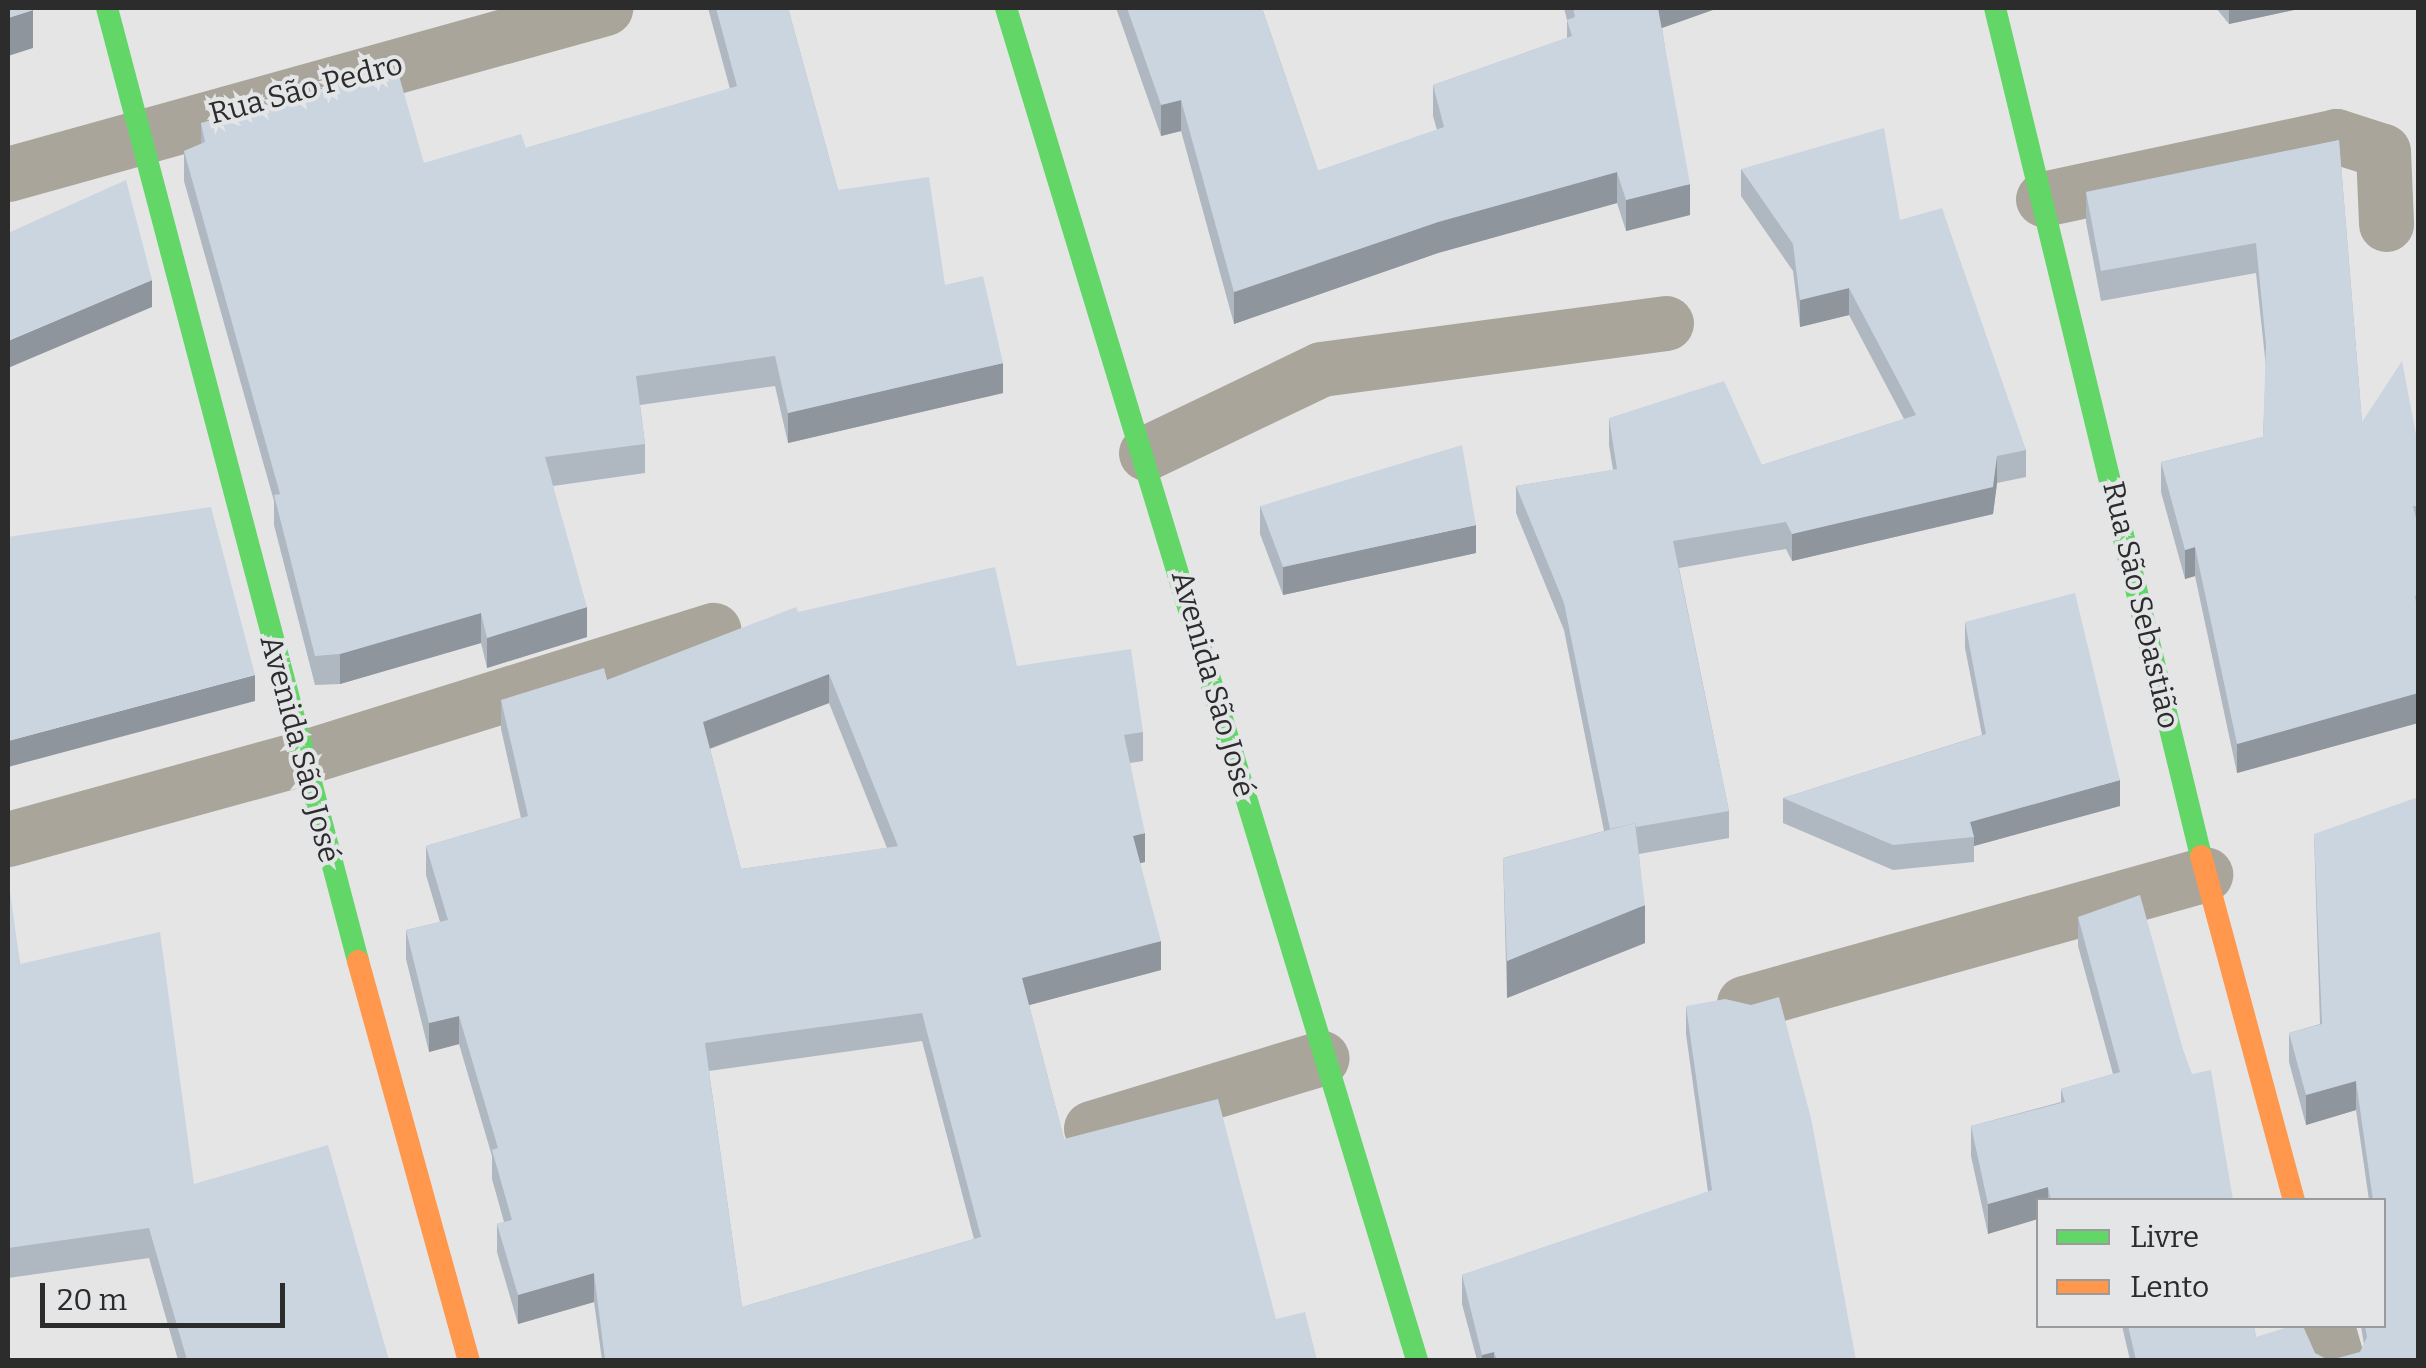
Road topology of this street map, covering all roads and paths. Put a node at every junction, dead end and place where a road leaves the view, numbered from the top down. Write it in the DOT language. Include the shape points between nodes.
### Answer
graph roads {
  1 [pos="106,8"];
  2 [pos="605,8"];
  3 [pos="1006,8"];
  4 [pos="1995,8"];
  5 [pos="140,135"];
  6 [pos="8,174"];
  7 [pos="2044,199"];
  8 [pos="2386,224"];
  9 [pos="1666,323"];
  10 [pos="1146,454"];
  11 [pos="714,630"];
  12 [pos="302,758"];
  13 [pos="8,838"];
  14 [pos="2205,874"];
  15 [pos="1744,1003"];
  16 [pos="1322,1058"];
  17 [pos="1092,1128"];
  18 [pos="2293,1198"];
  19 [pos="2328,1328"];
  20 [pos="469,1360"];
  21 [pos="1418,1360"];
  22 [pos="2337,1360"];
  1 -- 5 [label="street, Avenida São José"];
  2 -- 5 [label="street, Rua São Pedro"];
  3 -- 10 [label="street, Avenida São José"];
  4 -- 7 [label="street, Rua São Sebastião"];
  5 -- 6 [label="street, Rua São Pedro"];
  5 -- 12 [label="street, Avenida São José"];
  7 -- 8 [label="street" via="2336,136 2383,151"];
  7 -- 14 [label="street, Rua São Sebastião"];
  9 -- 10 [label="street" via="1321,369"];
  10 -- 16 [label="street, Avenida São José"];
  11 -- 12 [label="street"];
  12 -- 13 [label="street"];
  12 -- 20 [label="street, Avenida São José"];
  14 -- 15 [label="street"];
  14 -- 18 [label="street, Rua São Sebastião"];
  16 -- 17 [label="street"];
  16 -- 21 [label="street, Avenida São José"];
  19 -- 22 [label="street"];
}
